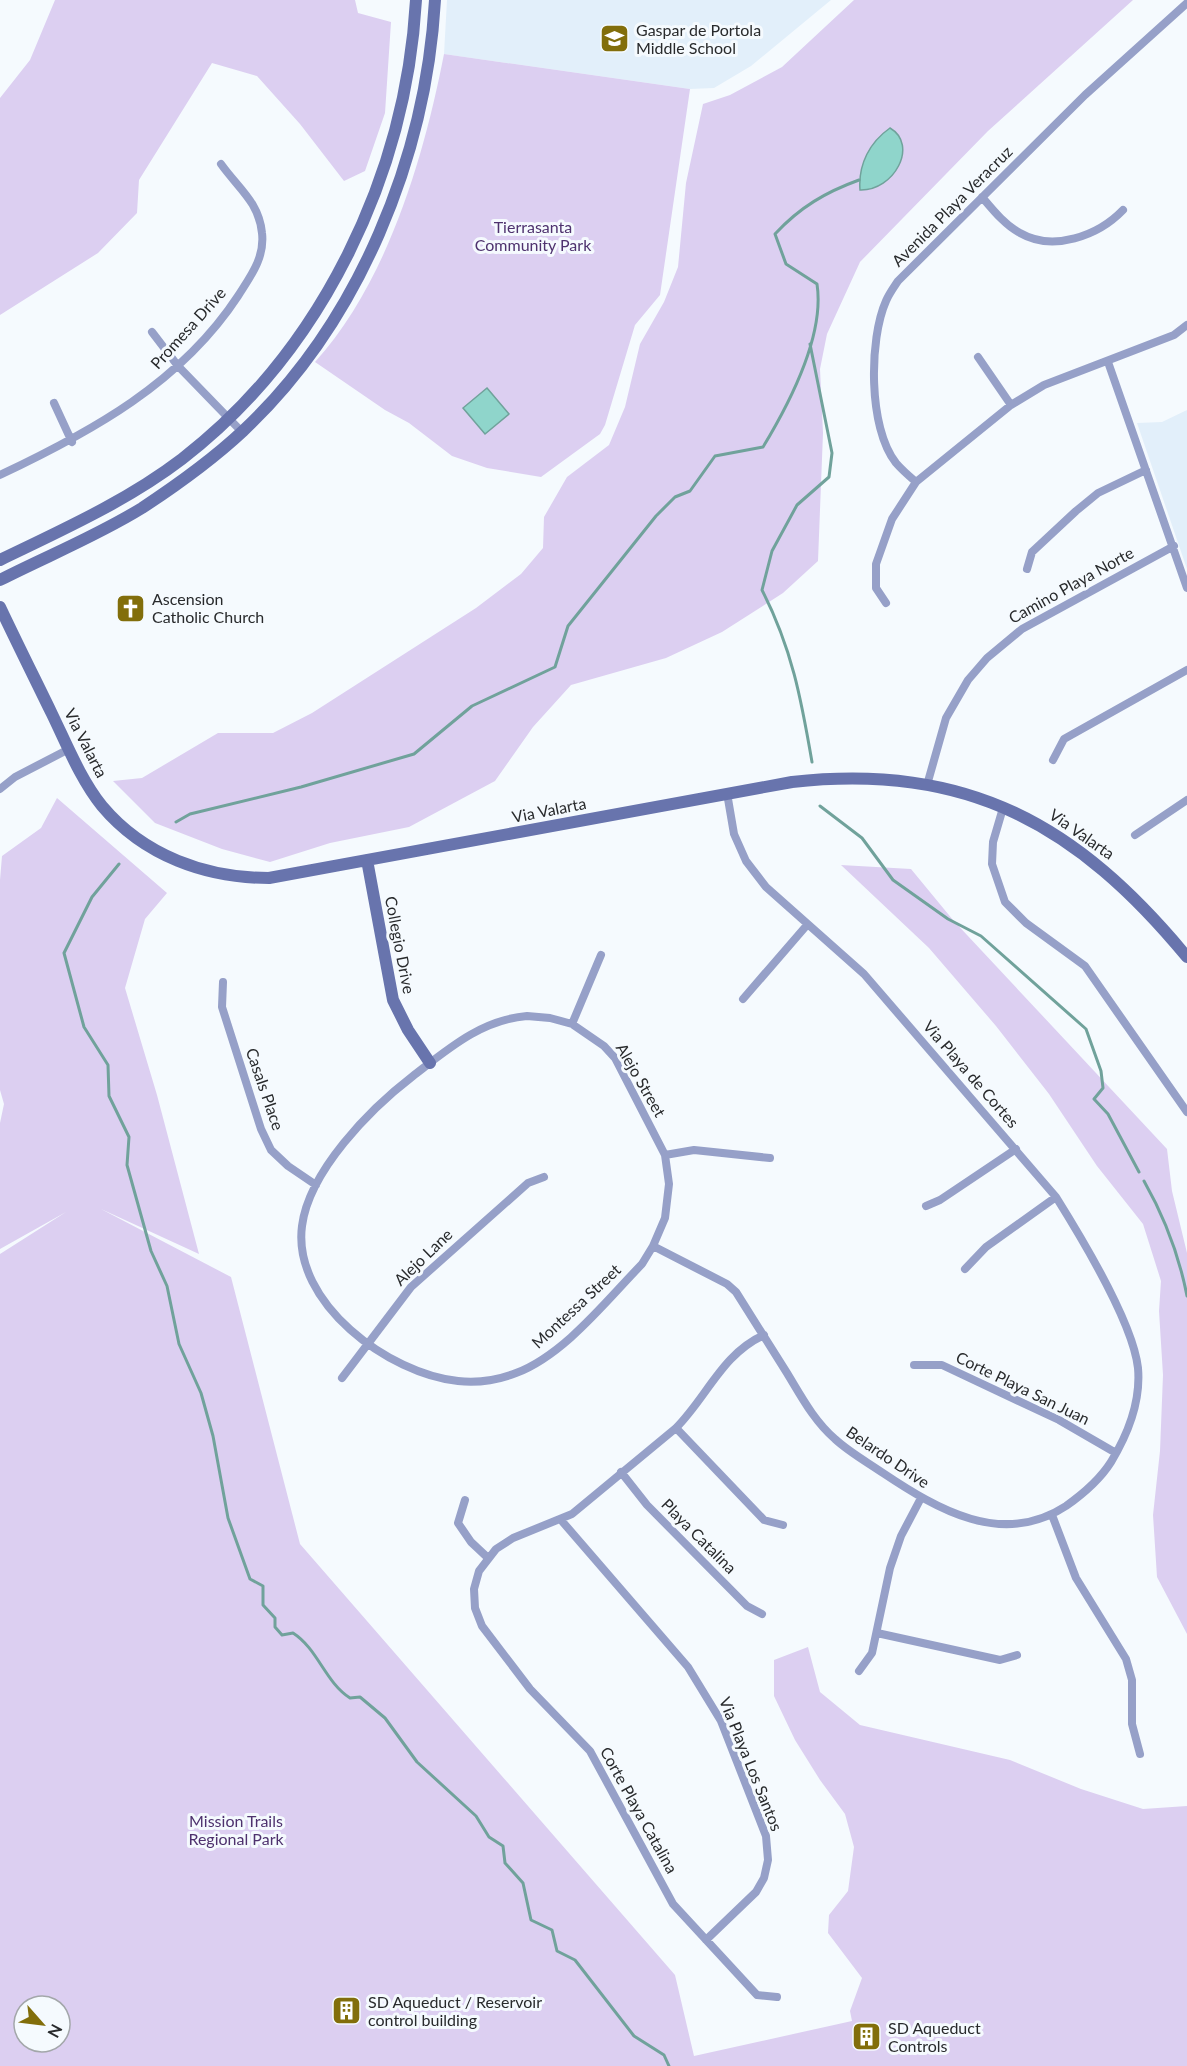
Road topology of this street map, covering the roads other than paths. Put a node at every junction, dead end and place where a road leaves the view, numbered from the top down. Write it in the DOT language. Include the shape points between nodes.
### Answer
graph roads {
  1 [pos="417,0"];
  2 [pos="435,0"];
  3 [pos="1187,3"];
  4 [pos="220,164"];
  5 [pos="982,197"];
  6 [pos="1123,210"];
  7 [pos="345,263"];
  8 [pos="348,295"];
  9 [pos="1187,325"];
  10 [pos="152,332"];
  11 [pos="978,357"];
  12 [pos="1108,362"];
  13 [pos="178,366"];
  14 [pos="54,404"];
  15 [pos="1011,405"];
  16 [pos="230,418"];
  17 [pos="242,432"];
  18 [pos="72,442"];
  19 [pos="1146,470"];
  20 [pos="0,475"];
  21 [pos="916,482"];
  22 [pos="1174,546"];
  23 [pos="0,560"];
  24 [pos="1027,569"];
  25 [pos="0,580"];
  26 [pos="1187,588"];
  27 [pos="886,603"];
  28 [pos="0,607"];
  29 [pos="1187,670"];
  30 [pos="69,749"];
  31 [pos="1053,760"];
  32 [pos="927,784"];
  33 [pos="0,788"];
  34 [pos="727,793"];
  35 [pos="1187,800"];
  36 [pos="1003,807"];
  37 [pos="1135,835"];
  38 [pos="367,860"];
  39 [pos="807,925"];
  40 [pos="601,956"];
  41 [pos="1187,957"];
  42 [pos="223,982"];
  43 [pos="743,999"];
  44 [pos="572,1024"];
  45 [pos="430,1063"];
  46 [pos="1187,1112"];
  47 [pos="1016,1149"];
  48 [pos="665,1155"];
  49 [pos="770,1158"];
  50 [pos="544,1177"];
  51 [pos="316,1185"];
  52 [pos="1056,1197"];
  53 [pos="926,1206"];
  54 [pos="653,1246"];
  55 [pos="965,1269"];
  56 [pos="764,1335"];
  57 [pos="366,1343"];
  58 [pos="914,1365"];
  59 [pos="342,1378"];
  60 [pos="1135,1409"];
  61 [pos="676,1428"];
  62 [pos="1116,1453"];
  63 [pos="621,1472"];
  64 [pos="921,1498"];
  65 [pos="465,1500"];
  66 [pos="1052,1515"];
  67 [pos="561,1520"];
  68 [pos="783,1526"];
  69 [pos="487,1557"];
  70 [pos="762,1614"];
  71 [pos="877,1633"];
  72 [pos="1017,1655"];
  73 [pos="858,1671"];
  74 [pos="1140,1754"];
  75 [pos="706,1940"];
  76 [pos="777,1997"];
  1 -- 7 [label="main road" via="413,44 389,147"];
  2 -- 8 [label="main road" via="423,94 407,152 392,201"];
  3 -- 5 [label="street, Avenida Playa Veracruz" via="1085,95"];
  4 -- 13 [label="street, Promesa Drive" via="244,189 255,208 262,246 257,267 230,308"];
  5 -- 6 [label="street" via="1019,233 1036,240 1063,242 1087,234 1110,223"];
  5 -- 21 [label="street, Avenida Playa Veracruz" via="898,281 886,301 873,375 873,401 895,462"];
  7 -- 8 [label="main road" via="342,279"];
  7 -- 16 [label="main road" via="285,357"];
  8 -- 17 [label="main road" via="300,369"];
  9 -- 12 [label="street" via="1174,335"];
  10 -- 13 [label="street"];
  11 -- 15 [label="street"];
  12 -- 15 [label="street" via="1044,385"];
  12 -- 19 [label="street"];
  13 -- 16 [label="street"];
  13 -- 18 [label="street, Promesa Drive" via="149,391"];
  14 -- 18 [label="street"];
  15 -- 21 [label="street"];
  16 -- 17 [label="street"];
  16 -- 23 [label="main road" via="181,459 123,497"];
  17 -- 25 [label="main road" via="141,508"];
  18 -- 20 [label="street, Promesa Drive"];
  19 -- 22 [label="street"];
  19 -- 24 [label="street" via="1098,493 1076,511 1032,552"];
  21 -- 27 [label="street" via="892,519 876,564 876,588"];
  22 -- 26 [label="street"];
  22 -- 32 [label="street, Camino Playa Norte" via="1022,628 987,658 968,680 946,718"];
  28 -- 30 [label="main road, Via Valarta"];
  29 -- 31 [label="street" via="1064,738"];
  30 -- 33 [label="street"];
  30 -- 38 [label="main road, Via Valarta" via="103,807 134,836 183,864 216,875 268,878"];
  32 -- 34 [label="main road, Via Valarta" via="832,777"];
  32 -- 36 [label="main road, Via Valarta"];
  34 -- 38 [label="main road, Via Valarta"];
  34 -- 39 [label="street, Via Playa de Cortes" via="734,834 746,861 766,887"];
  35 -- 37 [label="street"];
  36 -- 41 [label="main road, Via Valarta" via="1065,839 1110,874"];
  36 -- 46 [label="street" via="993,842 992,864 1005,902 1085,966"];
  38 -- 45 [label="main road, Collegio Drive" via="393,1000"];
  39 -- 43 [label="street"];
  39 -- 47 [label="street, Via Playa de Cortes" via="864,974"];
  40 -- 44 [label="street"];
  42 -- 51 [label="street, Casals Place" via="222,1007 261,1129 271,1150"];
  44 -- 45 [label="street, Alejo Street" via="539,1016 502,1019 479,1028"];
  44 -- 48 [label="street, Alejo Street" via="598,1040 615,1058"];
  45 -- 51 [label="street, Montessa Street" via="352,1133"];
  47 -- 52 [label="street, Via Playa de Cortes"];
  47 -- 53 [label="street"];
  48 -- 49 [label="street" via="694,1150"];
  48 -- 54 [label="street, Alejo Street" via="669,1198"];
  50 -- 57 [label="street, Alejo Lane" via="528,1183 433,1266"];
  51 -- 57 [label="street, Montessa Street" via="301,1229 307,1273 327,1307"];
  52 -- 55 [label="street" via="986,1247"];
  52 -- 60 [label="street, Via Playa de Cortes" via="1077,1230 1134,1346 1138,1389"];
  54 -- 56 [label="street, Belardo Drive" via="727,1284"];
  54 -- 57 [label="street, Montessa Street" via="642,1264 556,1350 517,1373 482,1381 444,1379 415,1369"];
  56 -- 61 [label="street" via="728,1360"];
  56 -- 64 [label="street, Belardo Drive" via="813,1415 833,1437"];
  57 -- 59 [label="street, Alejo Lane"];
  58 -- 62 [label="street, Corte Playa San Juan" via="942,1365 1059,1420"];
  60 -- 62 [label="street, Belardo Drive"];
  61 -- 63 [label="street"];
  61 -- 68 [label="street" via="764,1520"];
  62 -- 66 [label="street, Belardo Drive" via="1106,1471 1084,1494"];
  63 -- 67 [label="street"];
  63 -- 70 [label="street, Playa Catalina" via="647,1505 747,1606"];
  64 -- 66 [label="street, Belardo Drive" via="958,1517 987,1525"];
  64 -- 71 [label="street" via="890,1568"];
  65 -- 69 [label="street" via="458,1524"];
  66 -- 74 [label="street" via="1076,1578 1126,1659 1132,1680 1132,1724"];
  67 -- 69 [label="street" via="513,1538"];
  67 -- 75 [label="street, Via Playa Los Santos" via="688,1667 707,1696 721,1721 766,1836 768,1860 760,1885"];
  69 -- 75 [label="street, Corte Playa Catalina" via="474,1589 475,1608 482,1626 530,1689 590,1751 673,1904"];
  71 -- 72 [label="street" via="1000,1660"];
  71 -- 73 [label="street" via="872,1653"];
  75 -- 76 [label="street, Corte Playa Catalina" via="757,1995"];
}
